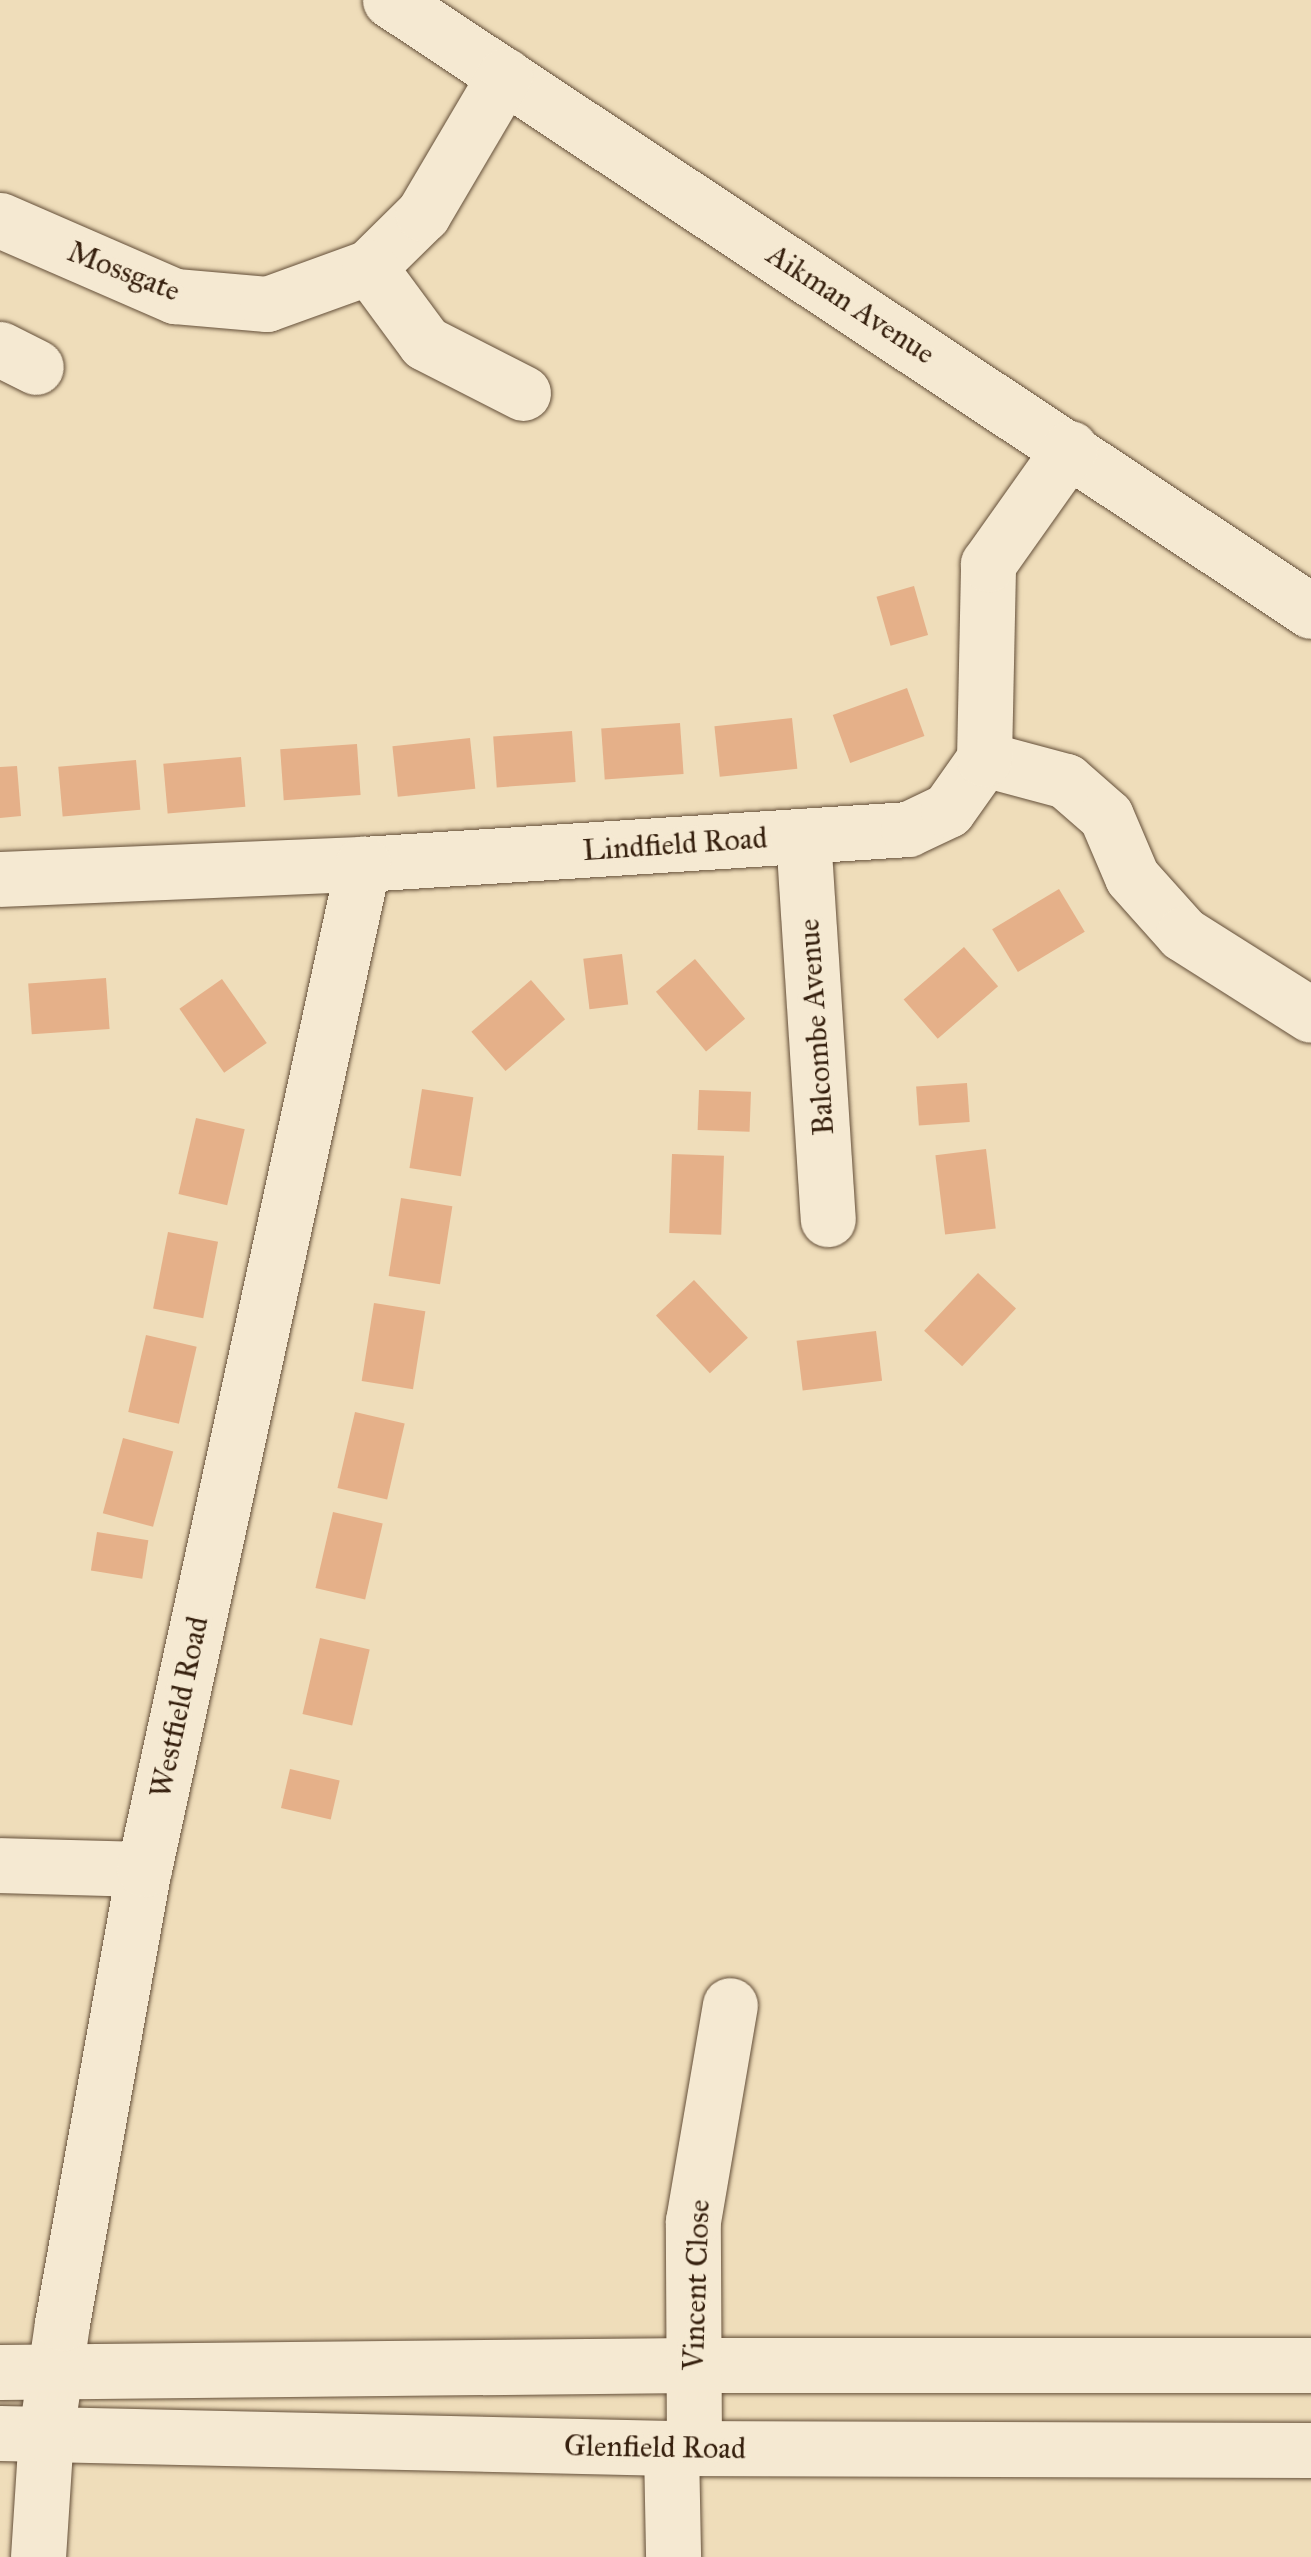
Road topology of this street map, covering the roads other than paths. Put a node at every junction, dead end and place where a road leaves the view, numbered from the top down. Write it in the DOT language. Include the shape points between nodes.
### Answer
graph roads {
  1 [pos="390,0"];
  2 [pos="505,75"];
  3 [pos="0,220"];
  4 [pos="369,267"];
  5 [pos="522,393"];
  6 [pos="1070,448"];
  7 [pos="1311,611"];
  8 [pos="984,759"];
  9 [pos="802,836"];
  10 [pos="363,864"];
  11 [pos="0,878"];
  12 [pos="1311,1016"];
  13 [pos="828,1219"];
  14 [pos="0,1865"];
  15 [pos="144,1870"];
  16 [pos="730,2005"];
  17 [pos="692,2364"];
  18 [pos="1311,2365"];
  19 [pos="0,2372"];
  20 [pos="56,2372"];
  21 [pos="23,2433"];
  22 [pos="683,2448"];
  23 [pos="1311,2450"];
  24 [pos="38,2557"];
  25 [pos="672,2557"];
  1 -- 2 [label="street, Aikman Avenue"];
  2 -- 4 [label="street, Mossgate" via="423,214"];
  2 -- 6 [label="street, Aikman Avenue"];
  3 -- 4 [label="street, Mossgate" via="176,296 267,304"];
  4 -- 5 [label="street" via="424,342"];
  6 -- 7 [label="street, Aikman Avenue"];
  6 -- 8 [label="street" via="988,564"];
  8 -- 9 [label="street, Lindfield Road" via="948,810 908,829"];
  8 -- 12 [label="street" via="1066,781 1106,816 1132,877 1182,934"];
  9 -- 10 [label="street, Lindfield Road"];
  9 -- 13 [label="street, Balcombe Avenue"];
  10 -- 11 [label="street, Lindfield Road"];
  10 -- 15 [label="street, Westfield Road"];
  14 -- 15 [label="street"];
  15 -- 20 [label="street, Westfield Road"];
  16 -- 17 [label="street, Vincent Close" via="693,2220"];
  17 -- 18 [label="street"];
  17 -- 20 [label="street"];
  17 -- 22 [label="street, Vincent Close"];
  19 -- 20 [label="street"];
  20 -- 21 [label="street, Westfield Road"];
  21 -- 22 [label="street, Glenfield Road"];
  21 -- 24 [label="street, Westfield Road"];
  22 -- 23 [label="street, Glenfield Road"];
  22 -- 25 [label="street, Vincent Close"];
}
